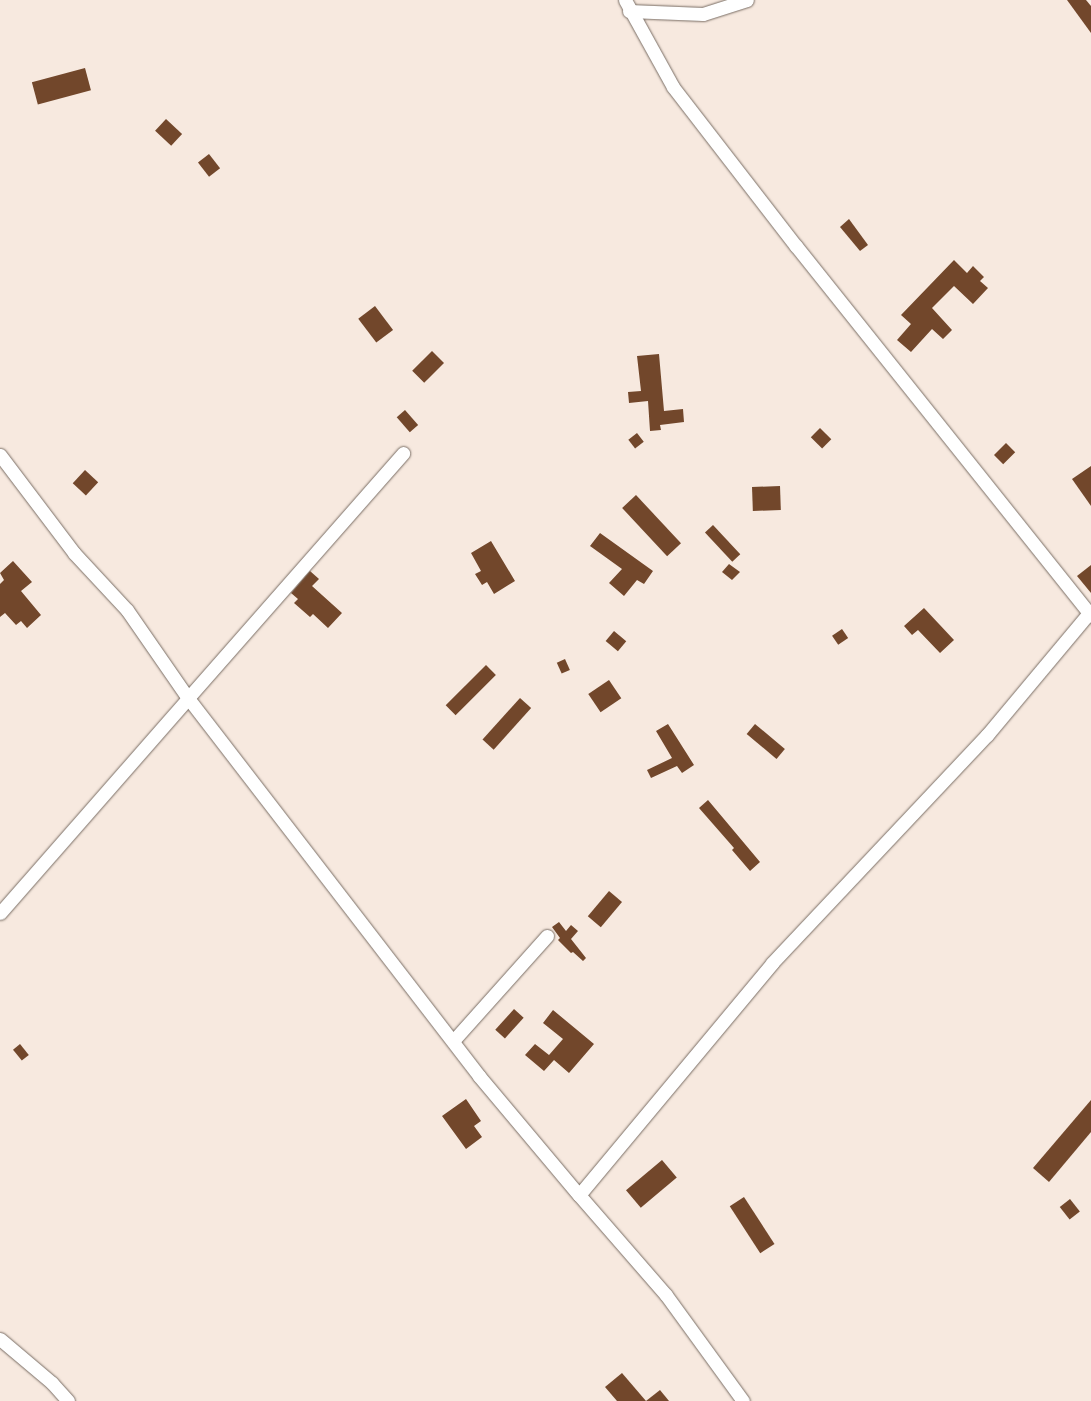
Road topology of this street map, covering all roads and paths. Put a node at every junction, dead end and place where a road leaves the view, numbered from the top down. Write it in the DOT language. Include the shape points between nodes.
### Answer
graph roads {
  1 [pos="747,0"];
  2 [pos="627,6"];
  3 [pos="403,453"];
  4 [pos="0,456"];
  5 [pos="1090,614"];
  6 [pos="188,698"];
  7 [pos="0,913"];
  8 [pos="547,936"];
  9 [pos="453,1041"];
  10 [pos="578,1195"];
  11 [pos="0,1340"];
  12 [pos="68,1401"];
  13 [pos="743,1401"];
  1 -- 2 [label="street" via="703,14"];
  2 -- 5 [label="street" via="673,88"];
  3 -- 6 [label="street"];
  4 -- 6 [label="street" via="74,553 127,610"];
  5 -- 10 [label="street" via="987,735 772,963"];
  6 -- 7 [label="street"];
  6 -- 9 [label="street"];
  8 -- 9 [label="street"];
  9 -- 10 [label="street"];
  10 -- 13 [label="street" via="666,1295"];
  11 -- 12 [label="street" via="52,1383"];
}
